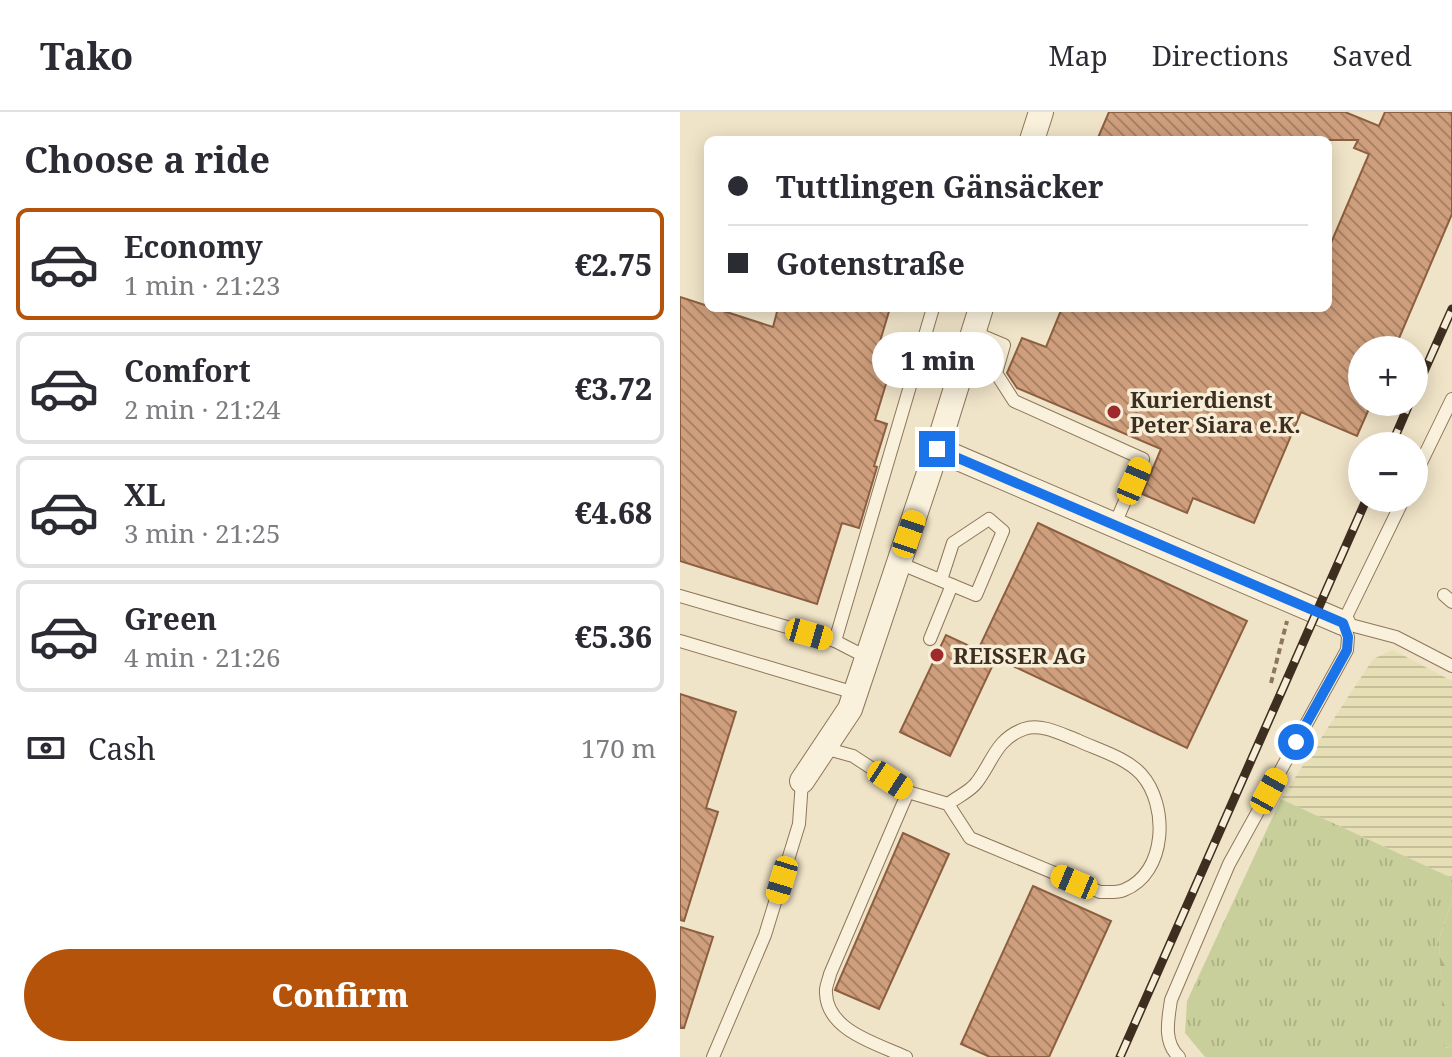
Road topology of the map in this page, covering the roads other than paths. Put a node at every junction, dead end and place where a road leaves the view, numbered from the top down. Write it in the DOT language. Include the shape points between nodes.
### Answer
graph roads {
  1 [pos="1041,112"];
  2 [pos="1033,136"];
  3 [pos="932,312"];
  4 [pos="980,312"];
  5 [pos="973,332"];
  6 [pos="1452,399"];
  7 [pos="1428,448"];
  8 [pos="937,449"];
  9 [pos="1397,512"];
  10 [pos="1115,524"];
  11 [pos="899,563"];
  12 [pos="946,582"];
  13 [pos="680,596"];
  14 [pos="1343,623"];
  15 [pos="930,639"];
  16 [pos="680,641"];
  17 [pos="835,641"];
  18 [pos="868,658"];
  19 [pos="1452,666"];
  20 [pos="855,693"];
  21 [pos="824,748"];
  22 [pos="802,781"];
  23 [pos="908,792"];
  24 [pos="948,804"];
  25 [pos="713,1057"];
  26 [pos="906,1057"];
  27 [pos="1179,1057"];
  1 -- 2 [label="street"];
  3 -- 17 [label="lane"];
  4 -- 5 [label="street"];
  5 -- 8 [label="street"];
  5 -- 10 [label="lane" via="1004,345 996,373 1014,401 1143,459"];
  6 -- 7 [label="lane"];
  8 -- 10 [label="street"];
  8 -- 11 [label="street"];
  9 -- 14 [label="lane"];
  10 -- 14 [label="street"];
  11 -- 12 [label="lane"];
  11 -- 18 [label="street"];
  12 -- 12 [label="lane" via="976,595 1003,531 989,519 953,543"];
  12 -- 15 [label="lane"];
  13 -- 17 [label="lane"];
  14 -- 19 [label="lane" via="1396,637"];
  14 -- 27 [label="lane" via="1347,650 1229,864 1171,1000 1168,1038"];
  16 -- 20 [label="lane"];
  17 -- 18 [label="lane"];
  18 -- 20 [label="street"];
  20 -- 21 [label="street"];
  21 -- 22 [label="street"];
  21 -- 23 [label="lane" via="853,756"];
  22 -- 25 [label="lane" via="799,824 765,935"];
  23 -- 24 [label="lane"];
  23 -- 26 [label="lane" via="825,993 845,1028"];
  24 -- 24 [label="lane" via="976,784 1009,735 1028,727 1053,730 1130,763 1144,777 1158,815 1154,862 1140,881 1122,892 1100,892 970,838"];
}
